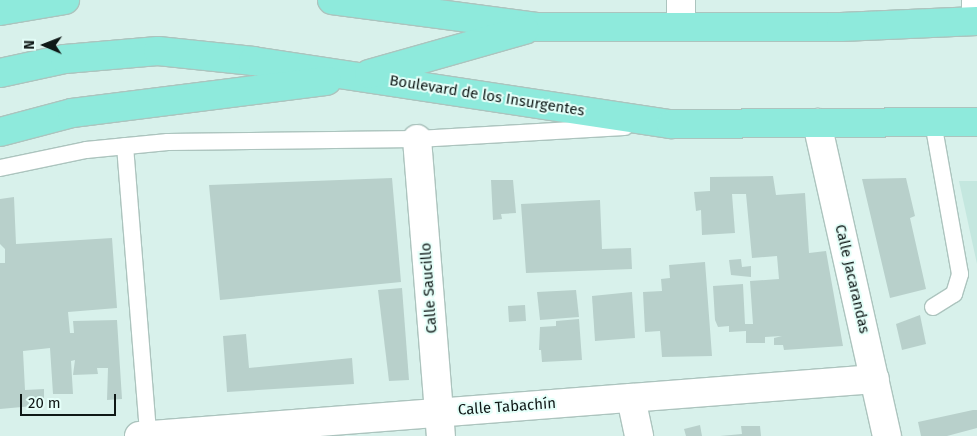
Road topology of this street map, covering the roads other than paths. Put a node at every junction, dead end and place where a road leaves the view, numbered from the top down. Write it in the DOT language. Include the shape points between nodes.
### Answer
graph roads {
  1 [pos="65,0"];
  2 [pos="332,0"];
  3 [pos="681,0"];
  4 [pos="976,0"];
  5 [pos="0,10"];
  6 [pos="977,21"];
  7 [pos="536,27"];
  8 [pos="681,28"];
  9 [pos="0,74"];
  10 [pos="360,77"];
  11 [pos="933,122"];
  12 [pos="977,122"];
  13 [pos="817,123"];
  14 [pos="671,124"];
  15 [pos="0,132"];
  16 [pos="417,139"];
  17 [pos="125,146"];
  18 [pos="0,168"];
  19 [pos="933,307"];
  20 [pos="875,379"];
  21 [pos="631,398"];
  22 [pos="439,424"];
  23 [pos="139,436"];
  24 [pos="148,436"];
  25 [pos="639,436"];
  26 [pos="887,436"];
  1 -- 5 [label="main road"];
  2 -- 7 [label="main road"];
  3 -- 8 [label="street"];
  4 -- 6 [label="street"];
  6 -- 8 [label="main road" via="841,27"];
  7 -- 8 [label="main road"];
  7 -- 10 [label="main road"];
  9 -- 10 [label="main road, Boulevard de los Insurgentes" via="65,59 158,51"];
  10 -- 14 [label="main road, Boulevard de los Insurgentes"];
  10 -- 15 [label="main road" via="72,113"];
  11 -- 12 [label="main road, Boulevard de los Insurgentes"];
  11 -- 13 [label="main road, Boulevard de los Insurgentes"];
  11 -- 19 [label="lane" via="960,274 954,294"];
  13 -- 14 [label="main road, Boulevard de los Insurgentes"];
  13 -- 20 [label="street, Calle Jacarandas"];
  14 -- 16 [label="lane"];
  16 -- 17 [label="lane" via="194,141"];
  16 -- 22 [label="street, Calle Saucillo"];
  17 -- 18 [label="lane" via="86,150"];
  17 -- 24 [label="lane"];
  20 -- 21 [label="street, Calle Tabachín"];
  20 -- 26 [label="street, Calle Jacarandas"];
  21 -- 22 [label="street, Calle Tabachín"];
  21 -- 25 [label="street"];
  22 -- 24 [label="street, Calle Tabachín"];
  23 -- 24 [label="street, Calle Tabachín"];
}
